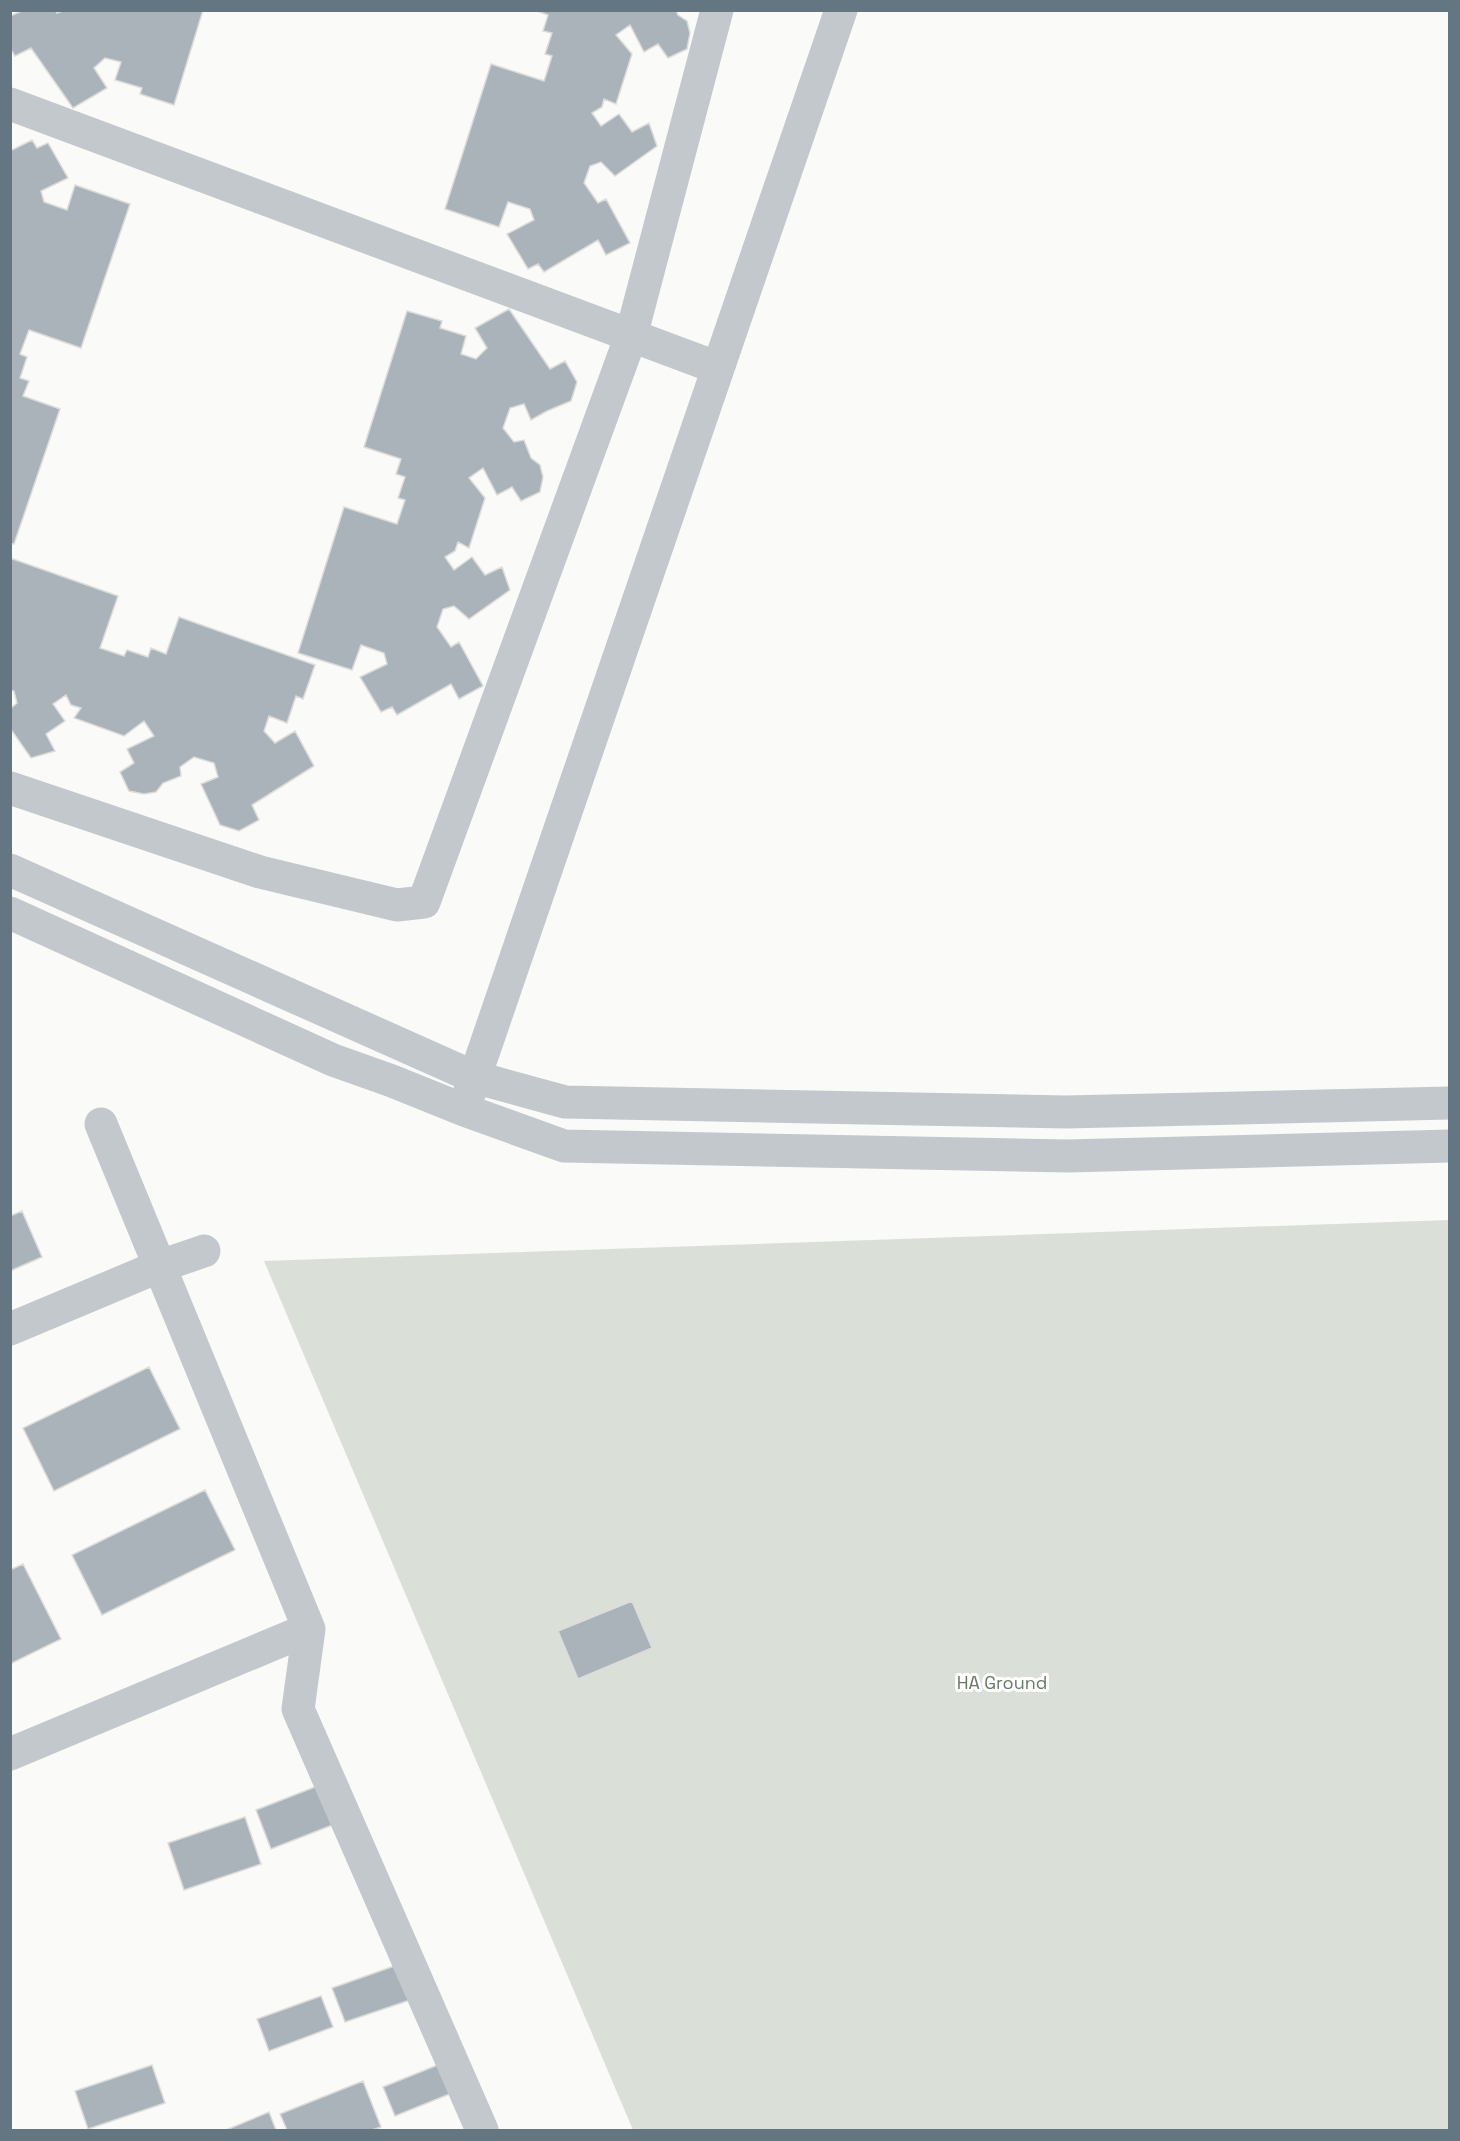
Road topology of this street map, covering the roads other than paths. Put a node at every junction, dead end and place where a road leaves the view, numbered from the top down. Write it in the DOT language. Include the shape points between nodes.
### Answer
graph roads {
  1 [pos="717,10"];
  2 [pos="841,10"];
  3 [pos="10,104"];
  4 [pos="631,336"];
  5 [pos="718,368"];
  6 [pos="10,788"];
  7 [pos="10,870"];
  8 [pos="10,913"];
  9 [pos="474,1077"];
  10 [pos="1449,1103"];
  11 [pos="464,1110"];
  12 [pos="101,1124"];
  13 [pos="1449,1146"];
  14 [pos="204,1251"];
  15 [pos="160,1266"];
  16 [pos="10,1329"];
  17 [pos="309,1629"];
  18 [pos="10,1754"];
  19 [pos="478,2129"];
  1 -- 4 [label="street"];
  2 -- 5 [label="street"];
  3 -- 4 [label="street"];
  4 -- 5 [label="street"];
  4 -- 6 [label="street" via="424,902 397,905 260,872"];
  5 -- 9 [label="street"];
  7 -- 9 [label="street"];
  8 -- 11 [label="street" via="333,1059"];
  9 -- 10 [label="street" via="565,1102 1066,1112"];
  9 -- 11 [label="street"];
  11 -- 13 [label="street" via="564,1146 1067,1155"];
  12 -- 15 [label="street"];
  14 -- 15 [label="street"];
  15 -- 16 [label="street"];
  15 -- 17 [label="street"];
  17 -- 18 [label="street"];
  17 -- 19 [label="street" via="298,1709"];
}
